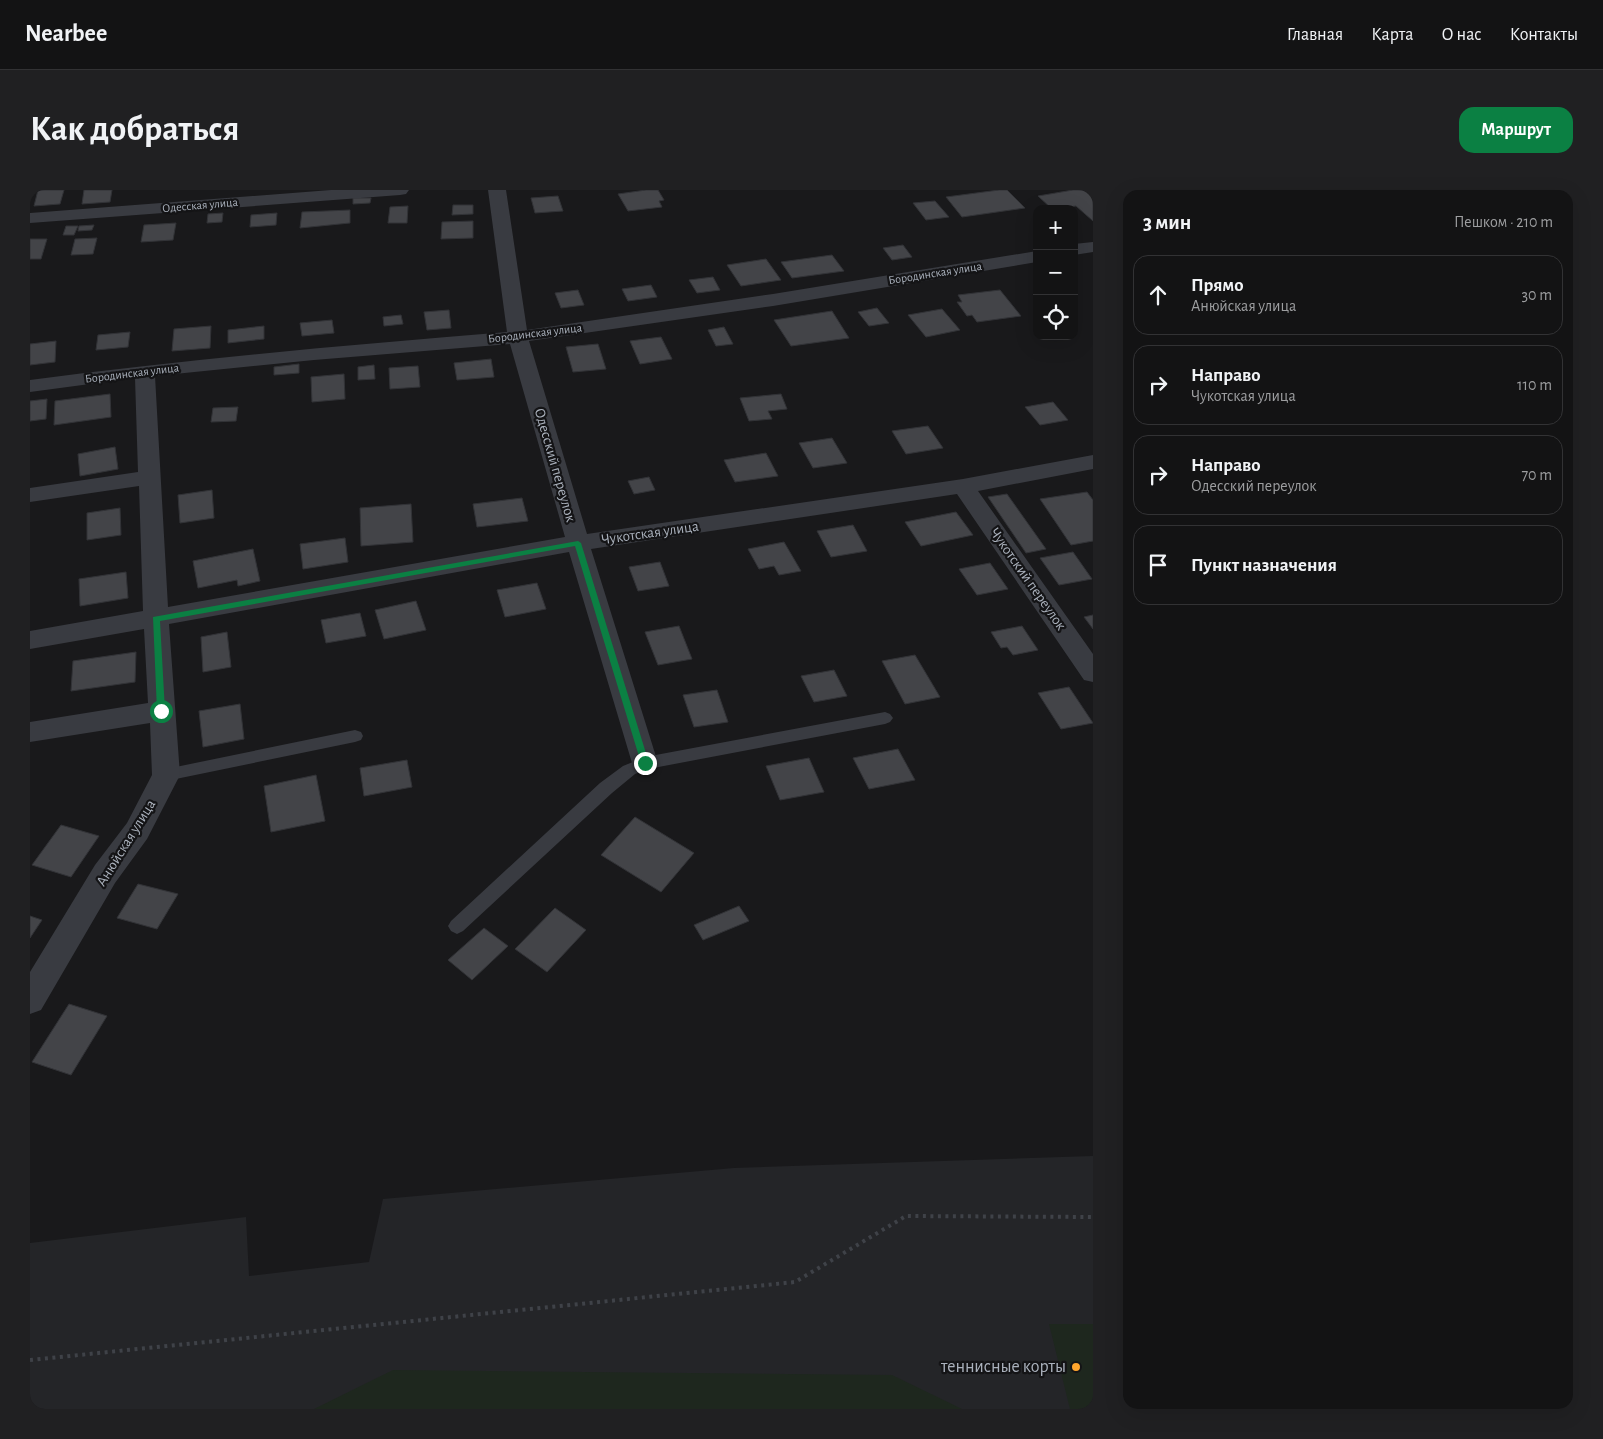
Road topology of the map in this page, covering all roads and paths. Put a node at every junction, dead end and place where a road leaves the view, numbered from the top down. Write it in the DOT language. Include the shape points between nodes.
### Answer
graph roads {
  1 [pos="400,190"];
  2 [pos="497,190"];
  3 [pos="30,218"];
  4 [pos="1093,246"];
  5 [pos="1078,249"];
  6 [pos="1033,257"];
  7 [pos="518,337"];
  8 [pos="145,370"];
  9 [pos="30,386"];
  10 [pos="1093,462"];
  11 [pos="150,477"];
  12 [pos="963,486"];
  13 [pos="30,495"];
  14 [pos="578,543"];
  15 [pos="156,619"];
  16 [pos="30,640"];
  17 [pos="1093,673"];
  18 [pos="161,711"];
  19 [pos="885,718"];
  20 [pos="30,732"];
  21 [pos="355,736"];
  22 [pos="645,763"];
  23 [pos="166,775"];
  24 [pos="458,926"];
  25 [pos="30,1000"];
  26 [pos="1093,1217"];
  27 [pos="30,1360"];
  1 -- 3 [label="street, Одесская улица"];
  2 -- 7 [label="street, Одесский переулок"];
  4 -- 5 [label="street"];
  6 -- 7 [label="street, Бородинская улица" via="773,300"];
  7 -- 8 [label="street, Бородинская улица"];
  7 -- 14 [label="street, Одесский переулок"];
  8 -- 9 [label="street, Бородинская улица"];
  8 -- 11 [label="street"];
  10 -- 12 [label="street, Чукотская улица"];
  11 -- 13 [label="street"];
  11 -- 15 [label="street"];
  12 -- 14 [label="street, Чукотская улица"];
  12 -- 17 [label="street, Чукотский переулок"];
  14 -- 15 [label="street, Чукотская улица"];
  14 -- 22 [label="street, Одесский переулок"];
  15 -- 16 [label="street, Чукотская улица"];
  15 -- 18 [label="street"];
  18 -- 20 [label="street"];
  18 -- 23 [label="street"];
  19 -- 22 [label="lane"];
  21 -- 23 [label="lane"];
  22 -- 24 [label="lane" via="629,770 606,788"];
  23 -- 25 [label="street, Анюйская улица" via="137,830 106,874"];
  26 -- 27 [label="path" via="906,1216 795,1282"];
}
